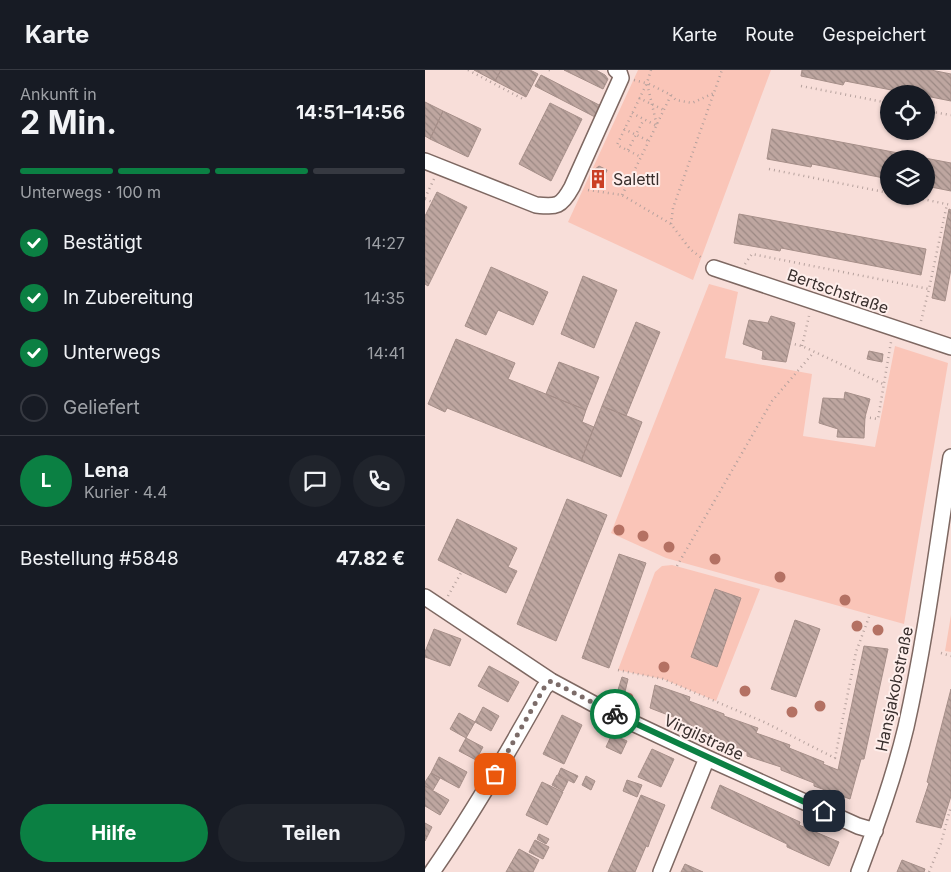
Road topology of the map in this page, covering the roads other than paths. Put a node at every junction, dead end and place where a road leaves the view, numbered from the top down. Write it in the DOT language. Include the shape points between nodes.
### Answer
graph roads {
  1 [pos="616,70"];
  2 [pos="425,161"];
  3 [pos="714,268"];
  4 [pos="951,348"];
  5 [pos="951,456"];
  6 [pos="947,508"];
  7 [pos="425,597"];
  8 [pos="551,681"];
  9 [pos="707,758"];
  10 [pos="875,831"];
  11 [pos="432,872"];
  12 [pos="661,872"];
  13 [pos="859,872"];
  1 -- 2 [label="street" via="621,78 572,187 565,201 554,207 536,205"];
  3 -- 4 [label="street, Bertschstraße"];
  5 -- 6 [label="street, Hansjakobstraße"];
  6 -- 10 [label="street, Hansjakobstraße" via="913,692 893,777"];
  7 -- 8 [label="street, Virgilstraße"];
  8 -- 9 [label="street, Virgilstraße"];
  8 -- 11 [label="street" via="455,840"];
  9 -- 10 [label="street, Virgilstraße" via="861,828"];
  9 -- 12 [label="street"];
  10 -- 13 [label="street, Hansjakobstraße"];
}
